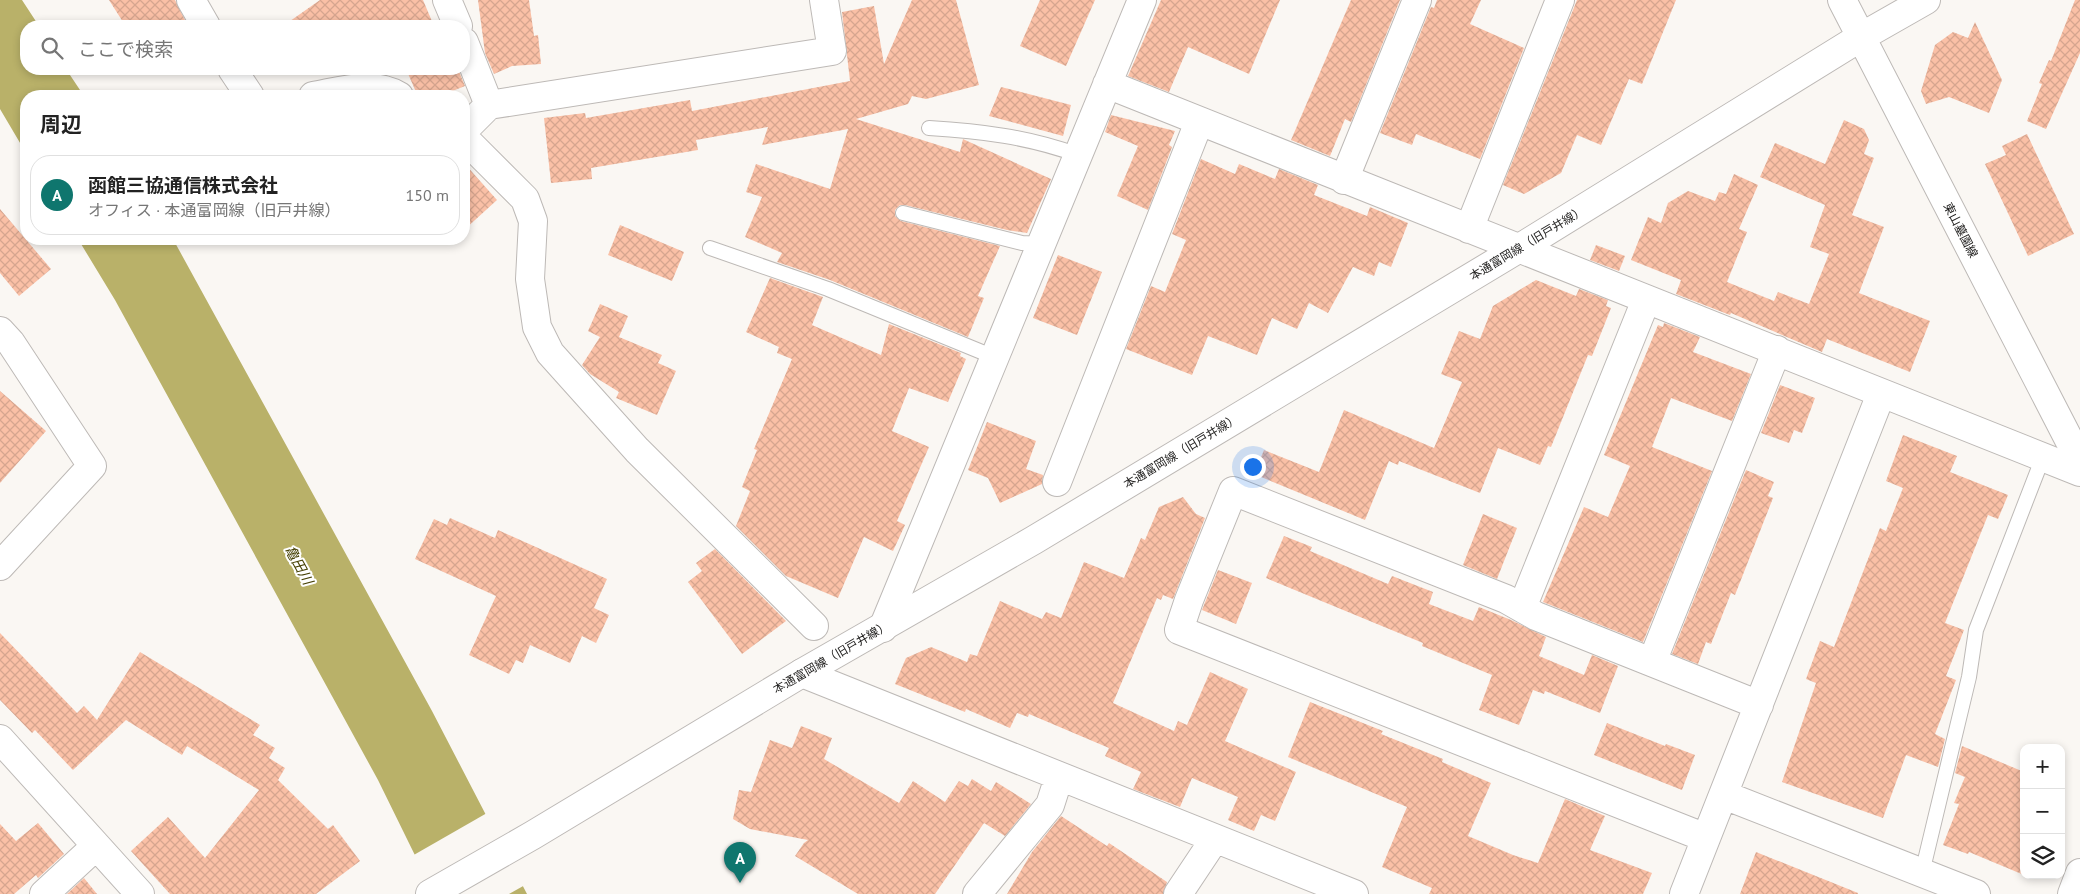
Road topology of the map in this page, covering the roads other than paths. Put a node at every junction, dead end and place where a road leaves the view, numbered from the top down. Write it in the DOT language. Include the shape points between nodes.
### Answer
graph roads {
  1 [pos="192,0"];
  2 [pos="447,0"];
  3 [pos="824,0"];
  4 [pos="1142,0"];
  5 [pos="1417,0"];
  6 [pos="1560,0"];
  7 [pos="1842,0"];
  8 [pos="1926,0"];
  9 [pos="203,20"];
  10 [pos="455,20"];
  11 [pos="1861,37"];
  12 [pos="470,57"];
  13 [pos="236,75"];
  14 [pos="1107,84"];
  15 [pos="246,90"];
  16 [pos="345,90"];
  17 [pos="380,90"];
  18 [pos="489,105"];
  19 [pos="1199,122"];
  20 [pos="470,124"];
  21 [pos="929,128"];
  22 [pos="470,144"];
  23 [pos="1078,155"];
  24 [pos="1344,180"];
  25 [pos="903,213"];
  26 [pos="1469,229"];
  27 [pos="1041,244"];
  28 [pos="710,248"];
  29 [pos="1518,249"];
  30 [pos="1646,300"];
  31 [pos="0,330"];
  32 [pos="1777,350"];
  33 [pos="994,357"];
  34 [pos="1882,394"];
  35 [pos="2043,458"];
  36 [pos="2080,461"];
  37 [pos="2080,472"];
  38 [pos="1057,482"];
  39 [pos="5,552"];
  40 [pos="1522,608"];
  41 [pos="814,626"];
  42 [pos="883,628"];
  43 [pos="1652,662"];
  44 [pos="802,673"];
  45 [pos="1759,705"];
  46 [pos="0,739"];
  47 [pos="1060,777"];
  48 [pos="1724,795"];
  49 [pos="1706,838"];
  50 [pos="1214,840"];
  51 [pos="96,846"];
  52 [pos="2080,873"];
  53 [pos="1921,883"];
  54 [pos="44,894"];
  55 [pos="140,894"];
  56 [pos="430,894"];
  57 [pos="978,894"];
  58 [pos="1178,894"];
  59 [pos="1354,894"];
  60 [pos="1684,894"];
  61 [pos="1976,894"];
  62 [pos="2072,894"];
  1 -- 9 [label="street"];
  2 -- 10 [label="street"];
  3 -- 18 [label="street" via="832,51"];
  4 -- 14 [label="street"];
  5 -- 24 [label="street"];
  6 -- 26 [label="street"];
  7 -- 11 [label="street, 東山墓園線"];
  8 -- 11 [label="street, 本通富岡線（旧戸井線）"];
  11 -- 29 [label="street, 本通富岡線（旧戸井線）"];
  11 -- 36 [label="street, 東山墓園線"];
  12 -- 18 [label="street"];
  13 -- 15 [label="street"];
  14 -- 19 [label="street"];
  14 -- 23 [label="street"];
  16 -- 17 [label="street" via="361,87"];
  18 -- 20 [label="street"];
  19 -- 24 [label="street"];
  19 -- 38 [label="street"];
  21 -- 23 [label="lane" via="982,131 1050,145"];
  22 -- 41 [label="street" via="525,199 533,221 530,279 537,327 550,353 637,450"];
  23 -- 27 [label="street"];
  24 -- 26 [label="street"];
  25 -- 27 [label="lane" via="1022,243"];
  26 -- 29 [label="street"];
  27 -- 33 [label="street"];
  28 -- 33 [label="lane" via="828,289"];
  29 -- 30 [label="street"];
  29 -- 42 [label="street, 本通富岡線（旧戸井線）"];
  30 -- 32 [label="street"];
  30 -- 40 [label="street"];
  31 -- 39 [label="street" via="92,466"];
  32 -- 34 [label="street"];
  32 -- 43 [label="street"];
  33 -- 42 [label="street"];
  34 -- 35 [label="street"];
  34 -- 45 [label="street"];
  35 -- 37 [label="street"];
  35 -- 53 [label="lane" via="1976,630 1969,677"];
  40 -- 43 [label="street"];
  40 -- 49 [label="street" via="1232,491 1179,630"];
  42 -- 44 [label="street, 本通富岡線（旧戸井線）"];
  43 -- 45 [label="street"];
  44 -- 47 [label="street"];
  44 -- 56 [label="street, 本通富岡線（旧戸井線）"];
  45 -- 48 [label="street"];
  46 -- 51 [label="street"];
  47 -- 50 [label="street"];
  47 -- 57 [label="street" via="1050,806"];
  48 -- 49 [label="street"];
  48 -- 53 [label="street"];
  49 -- 60 [label="street"];
  50 -- 58 [label="street"];
  50 -- 59 [label="street"];
  51 -- 54 [label="street"];
  51 -- 55 [label="street"];
  52 -- 62 [label="street"];
  53 -- 61 [label="street"];
}
